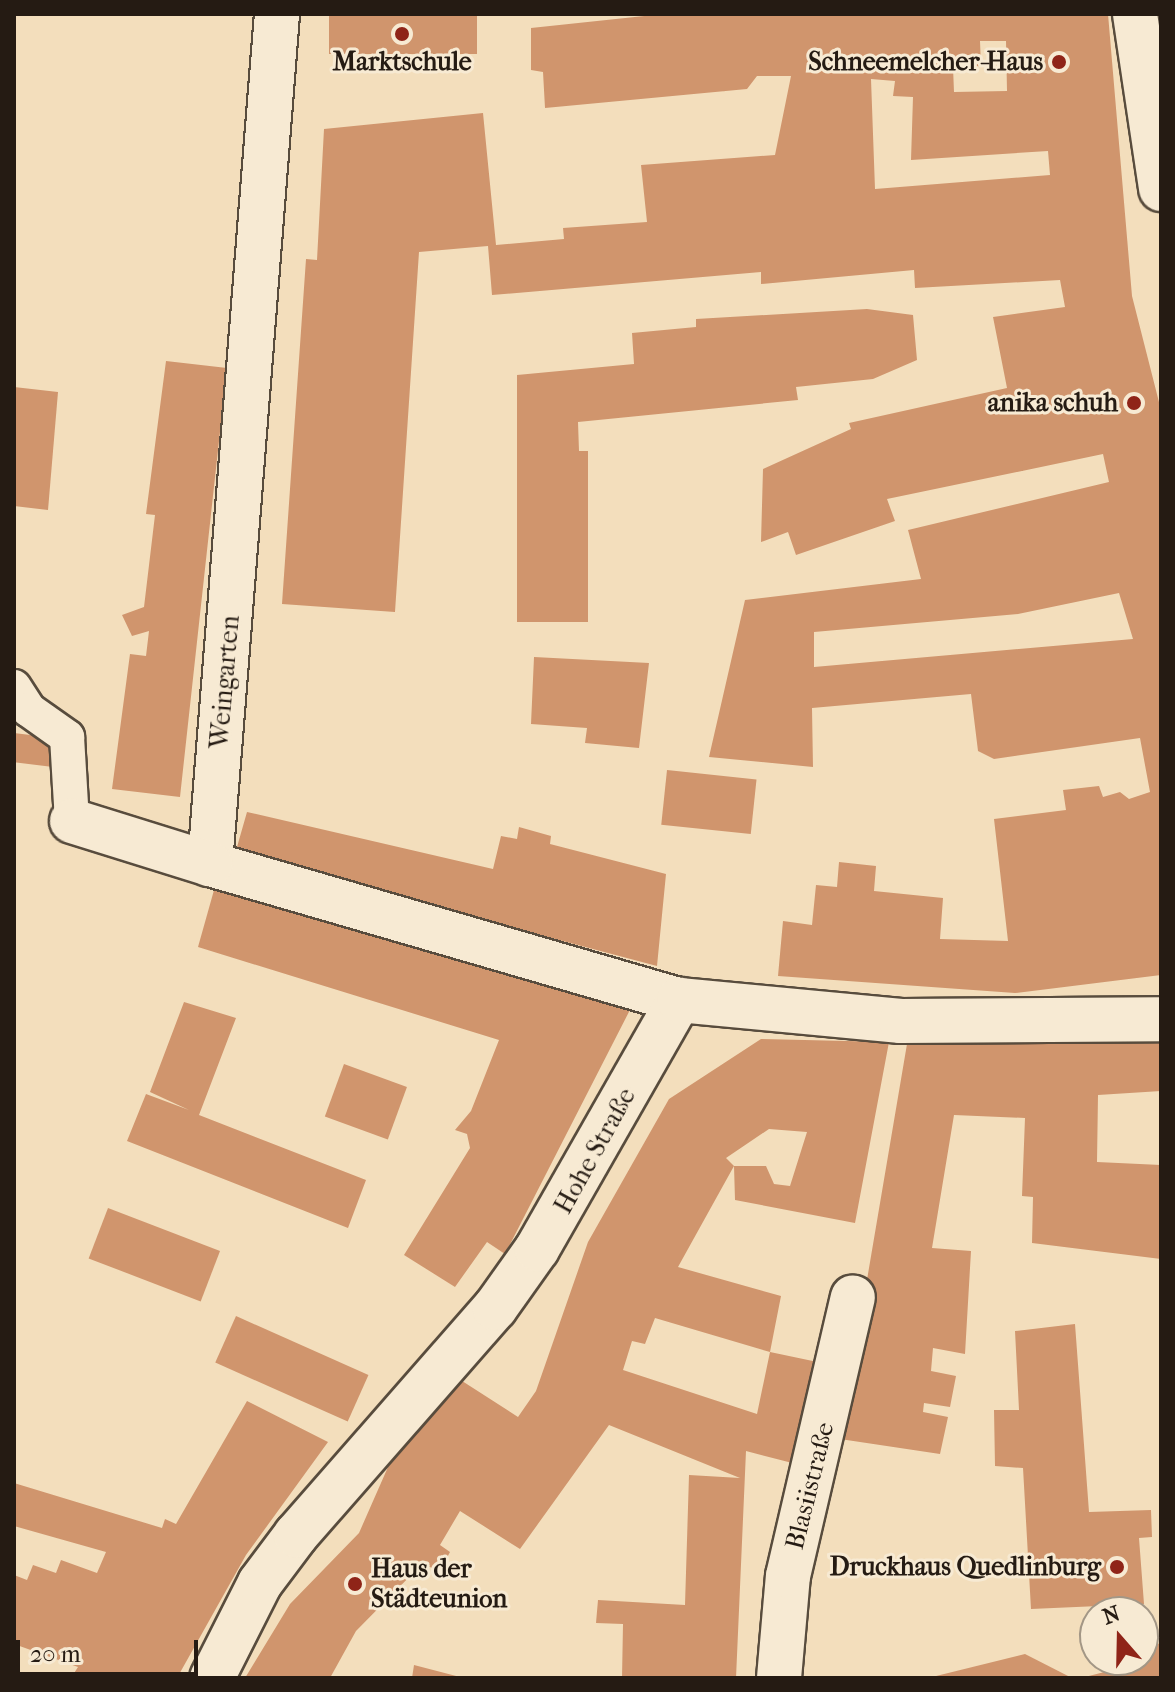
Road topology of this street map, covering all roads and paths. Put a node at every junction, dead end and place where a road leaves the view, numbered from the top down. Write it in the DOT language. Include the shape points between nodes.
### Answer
graph roads {
  1 [pos="277,14"];
  2 [pos="1135,14"];
  3 [pos="1161,189"];
  4 [pos="14,687"];
  5 [pos="72,821"];
  6 [pos="210,864"];
  7 [pos="679,1000"];
  8 [pos="1161,1019"];
  9 [pos="853,1297"];
  10 [pos="212,1678"];
  11 [pos="779,1678"];
  1 -- 6 [label="street, Weingarten"];
  2 -- 3 [label="street"];
  4 -- 5 [label="lane" via="29,710 67,737"];
  5 -- 6 [label="street"];
  6 -- 7 [label="street"];
  7 -- 8 [label="street" via="901,1021"];
  7 -- 10 [label="street, Hohe Straße" via="537,1249 495,1308 296,1535 260,1583"];
  9 -- 11 [label="street, Blasiistraße" via="788,1576"];
}
